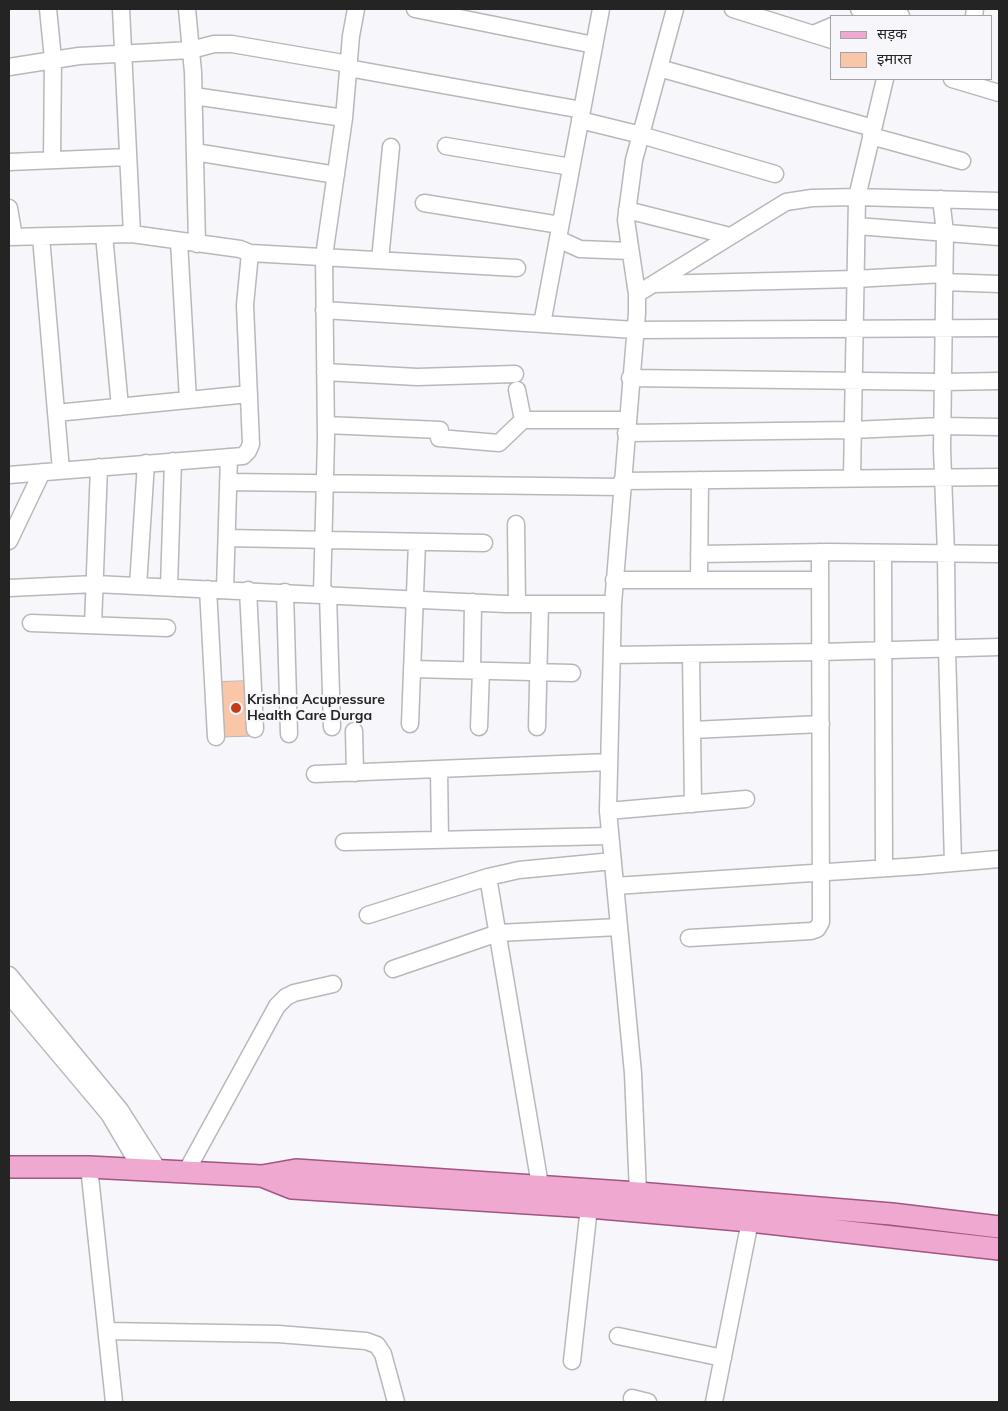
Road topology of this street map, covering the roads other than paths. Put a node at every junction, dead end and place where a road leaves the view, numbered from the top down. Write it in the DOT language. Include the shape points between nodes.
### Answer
graph roads {
  1 [pos="48,9"];
  2 [pos="121,9"];
  3 [pos="187,9"];
  4 [pos="356,9"];
  5 [pos="415,9"];
  6 [pos="601,9"];
  7 [pos="675,9"];
  8 [pos="733,9"];
  9 [pos="858,9"];
  10 [pos="895,15"];
  11 [pos="830,27"];
  12 [pos="813,34"];
  13 [pos="830,39"];
  14 [pos="594,45"];
  15 [pos="190,50"];
  16 [pos="124,54"];
  17 [pos="53,59"];
  18 [pos="349,66"];
  19 [pos="9,67"];
  20 [pos="659,68"];
  21 [pos="885,80"];
  22 [pos="959,80"];
  23 [pos="999,93"];
  24 [pos="194,96"];
  25 [pos="581,115"];
  26 [pos="344,118"];
  27 [pos="872,132"];
  28 [pos="641,135"];
  29 [pos="446,146"];
  30 [pos="391,148"];
  31 [pos="195,152"];
  32 [pos="128,157"];
  33 [pos="52,160"];
  34 [pos="962,161"];
  35 [pos="9,162"];
  36 [pos="571,167"];
  37 [pos="775,174"];
  38 [pos="336,175"];
  39 [pos="857,197"];
  40 [pos="941,199"];
  41 [pos="999,201"];
  42 [pos="424,203"];
  43 [pos="9,208"];
  44 [pos="628,210"];
  45 [pos="857,226"];
  46 [pos="559,232"];
  47 [pos="945,232"];
  48 [pos="132,234"];
  49 [pos="104,235"];
  50 [pos="730,236"];
  51 [pos="999,236"];
  52 [pos="12,237"];
  53 [pos="41,237"];
  54 [pos="179,241"];
  55 [pos="197,244"];
  56 [pos="630,252"];
  57 [pos="250,253"];
  58 [pos="324,256"];
  59 [pos="380,260"];
  60 [pos="517,268"];
  61 [pos="944,278"];
  62 [pos="855,279"];
  63 [pos="654,284"];
  64 [pos="999,284"];
  65 [pos="637,294"];
  66 [pos="324,310"];
  67 [pos="542,324"];
  68 [pos="944,328"];
  69 [pos="999,328"];
  70 [pos="635,330"];
  71 [pos="854,330"];
  72 [pos="325,372"];
  73 [pos="630,378"];
  74 [pos="853,381"];
  75 [pos="999,381"];
  76 [pos="943,382"];
  77 [pos="248,394"];
  78 [pos="188,400"];
  79 [pos="120,407"];
  80 [pos="56,413"];
  81 [pos="523,420"];
  82 [pos="326,425"];
  83 [pos="942,426"];
  84 [pos="627,427"];
  85 [pos="999,427"];
  86 [pos="852,430"];
  87 [pos="228,457"];
  88 [pos="173,460"];
  89 [pos="146,463"];
  90 [pos="99,467"];
  91 [pos="61,470"];
  92 [pos="42,472"];
  93 [pos="9,475"];
  94 [pos="943,477"];
  95 [pos="999,477"];
  96 [pos="852,478"];
  97 [pos="700,480"];
  98 [pos="228,482"];
  99 [pos="325,483"];
  100 [pos="622,484"];
  101 [pos="516,524"];
  102 [pos="227,538"];
  103 [pos="9,541"];
  104 [pos="324,541"];
  105 [pos="417,542"];
  106 [pos="484,543"];
  107 [pos="820,552"];
  108 [pos="883,553"];
  109 [pos="946,553"];
  110 [pos="699,554"];
  111 [pos="999,554"];
  112 [pos="614,580"];
  113 [pos="699,580"];
  114 [pos="820,580"];
  115 [pos="95,584"];
  116 [pos="138,586"];
  117 [pos="169,587"];
  118 [pos="9,588"];
  119 [pos="208,589"];
  120 [pos="225,590"];
  121 [pos="248,590"];
  122 [pos="285,592"];
  123 [pos="325,594"];
  124 [pos="415,599"];
  125 [pos="473,602"];
  126 [pos="517,604"];
  127 [pos="540,604"];
  128 [pos="612,604"];
  129 [pos="31,623"];
  130 [pos="94,625"];
  131 [pos="167,628"];
  132 [pos="999,647"];
  133 [pos="947,649"];
  134 [pos="884,650"];
  135 [pos="821,652"];
  136 [pos="691,654"];
  137 [pos="612,655"];
  138 [pos="412,669"];
  139 [pos="476,670"];
  140 [pos="538,672"];
  141 [pos="572,673"];
  142 [pos="410,724"];
  143 [pos="821,724"];
  144 [pos="332,727"];
  145 [pos="479,727"];
  146 [pos="537,727"];
  147 [pos="254,729"];
  148 [pos="692,730"];
  149 [pos="354,731"];
  150 [pos="289,734"];
  151 [pos="216,737"];
  152 [pos="609,762"];
  153 [pos="439,769"];
  154 [pos="355,773"];
  155 [pos="315,774"];
  156 [pos="746,799"];
  157 [pos="692,804"];
  158 [pos="608,811"];
  159 [pos="610,836"];
  160 [pos="440,840"];
  161 [pos="344,842"];
  162 [pos="999,859"];
  163 [pos="613,861"];
  164 [pos="953,863"];
  165 [pos="884,868"];
  166 [pos="822,872"];
  167 [pos="488,877"];
  168 [pos="615,886"];
  169 [pos="368,915"];
  170 [pos="619,927"];
  171 [pos="498,933"];
  172 [pos="689,938"];
  173 [pos="393,969"];
  174 [pos="9,975"];
  175 [pos="333,984"];
  176 [pos="9,995"];
  177 [pos="9,1167"];
  178 [pos="89,1168"];
  179 [pos="151,1171"];
  180 [pos="186,1172"];
  181 [pos="262,1176"];
  182 [pos="540,1185"];
  183 [pos="638,1193"];
  184 [pos="589,1207"];
  185 [pos="750,1221"];
  186 [pos="999,1227"];
  187 [pos="999,1250"];
  188 [pos="107,1331"];
  189 [pos="618,1336"];
  190 [pos="723,1358"];
  191 [pos="572,1361"];
  192 [pos="632,1398"];
  193 [pos="114,1402"];
  194 [pos="396,1402"];
  195 [pos="648,1402"];
  196 [pos="714,1402"];
  1 -- 17 [label="street"];
  2 -- 16 [label="street"];
  3 -- 15 [label="street"];
  4 -- 18 [label="street"];
  5 -- 14 [label="street"];
  6 -- 14 [label="street"];
  7 -- 20 [label="street"];
  8 -- 12 [label="street"];
  9 -- 10 [label="street"];
  11 -- 12 [label="street"];
  12 -- 13 [label="street"];
  14 -- 25 [label="street"];
  15 -- 16 [label="street"];
  15 -- 18 [label="street" via="214,44 232,44"];
  15 -- 24 [label="street"];
  16 -- 17 [label="street"];
  16 -- 32 [label="street"];
  17 -- 19 [label="street"];
  17 -- 33 [label="street"];
  18 -- 25 [label="street"];
  18 -- 26 [label="street"];
  20 -- 27 [label="street"];
  20 -- 28 [label="street"];
  21 -- 27 [label="street"];
  22 -- 23 [label="street"];
  24 -- 26 [label="street"];
  24 -- 31 [label="street"];
  25 -- 28 [label="street"];
  25 -- 36 [label="street"];
  26 -- 38 [label="street"];
  27 -- 34 [label="street"];
  27 -- 39 [label="street"];
  28 -- 37 [label="street"];
  28 -- 44 [label="street" via="634,160"];
  29 -- 36 [label="street"];
  30 -- 59 [label="street"];
  31 -- 38 [label="street"];
  31 -- 55 [label="street"];
  32 -- 33 [label="street"];
  32 -- 48 [label="street"];
  33 -- 35 [label="street"];
  36 -- 46 [label="street"];
  38 -- 58 [label="street"];
  39 -- 40 [label="street"];
  39 -- 45 [label="street"];
  39 -- 50 [label="street" via="786,202"];
  40 -- 41 [label="street"];
  40 -- 47 [label="street"];
  42 -- 46 [label="street"];
  43 -- 52 [label="street"];
  44 -- 50 [label="street"];
  44 -- 56 [label="street"];
  45 -- 47 [label="street"];
  45 -- 62 [label="street"];
  46 -- 56 [label="street" via="580,249"];
  46 -- 67 [label="street"];
  47 -- 51 [label="street"];
  47 -- 61 [label="street"];
  48 -- 49 [label="street"];
  48 -- 54 [label="street"];
  49 -- 53 [label="street"];
  49 -- 79 [label="street"];
  50 -- 63 [label="street"];
  52 -- 53 [label="street"];
  53 -- 80 [label="street"];
  54 -- 55 [label="street"];
  54 -- 78 [label="street"];
  55 -- 57 [label="street"];
  56 -- 65 [label="street"];
  57 -- 58 [label="street"];
  57 -- 77 [label="street" via="246,305"];
  58 -- 59 [label="street"];
  58 -- 66 [label="street"];
  59 -- 60 [label="street"];
  61 -- 62 [label="street"];
  61 -- 64 [label="street"];
  61 -- 68 [label="street"];
  62 -- 63 [label="street"];
  62 -- 71 [label="street"];
  63 -- 65 [label="street"];
  65 -- 70 [label="street"];
  66 -- 67 [label="street"];
  66 -- 72 [label="street"];
  67 -- 70 [label="street"];
  68 -- 69 [label="street"];
  68 -- 71 [label="street"];
  68 -- 76 [label="street"];
  70 -- 71 [label="street"];
  70 -- 73 [label="street"];
  71 -- 74 [label="street"];
  72 -- 81 [label="street" via="516,382"];
  72 -- 82 [label="street"];
  73 -- 74 [label="street"];
  73 -- 84 [label="street"];
  74 -- 76 [label="street"];
  74 -- 86 [label="street"];
  75 -- 76 [label="street"];
  76 -- 83 [label="street"];
  77 -- 78 [label="street"];
  77 -- 87 [label="street" via="251,444 242,456"];
  78 -- 79 [label="street"];
  79 -- 80 [label="street"];
  80 -- 91 [label="street"];
  81 -- 82 [label="street" via="499,443 439,434"];
  81 -- 84 [label="street"];
  82 -- 99 [label="street"];
  83 -- 85 [label="street"];
  83 -- 86 [label="street"];
  83 -- 94 [label="street"];
  84 -- 86 [label="street"];
  84 -- 100 [label="street"];
  86 -- 96 [label="street"];
  87 -- 88 [label="street"];
  87 -- 98 [label="street"];
  88 -- 89 [label="street"];
  88 -- 117 [label="street"];
  89 -- 90 [label="street"];
  89 -- 116 [label="street"];
  90 -- 91 [label="street"];
  90 -- 115 [label="street"];
  91 -- 92 [label="street"];
  92 -- 93 [label="street"];
  92 -- 103 [label="street"];
  94 -- 95 [label="street"];
  94 -- 96 [label="street"];
  94 -- 109 [label="street"];
  96 -- 97 [label="street"];
  97 -- 100 [label="street"];
  97 -- 110 [label="street"];
  98 -- 99 [label="street"];
  98 -- 102 [label="street"];
  99 -- 100 [label="street"];
  99 -- 104 [label="street"];
  100 -- 112 [label="street"];
  101 -- 126 [label="street"];
  102 -- 104 [label="street"];
  102 -- 120 [label="street"];
  104 -- 105 [label="street"];
  104 -- 123 [label="street"];
  105 -- 106 [label="street"];
  105 -- 124 [label="street"];
  107 -- 108 [label="street"];
  107 -- 110 [label="street"];
  107 -- 114 [label="street"];
  108 -- 109 [label="street"];
  108 -- 134 [label="street"];
  109 -- 111 [label="street"];
  109 -- 133 [label="street"];
  110 -- 113 [label="street"];
  112 -- 113 [label="street"];
  112 -- 128 [label="street"];
  113 -- 114 [label="street"];
  114 -- 135 [label="street"];
  115 -- 116 [label="street"];
  115 -- 118 [label="street"];
  115 -- 130 [label="street"];
  116 -- 117 [label="street"];
  117 -- 119 [label="street"];
  119 -- 120 [label="street"];
  119 -- 151 [label="street"];
  120 -- 121 [label="street"];
  121 -- 122 [label="street"];
  121 -- 147 [label="street"];
  122 -- 123 [label="street"];
  122 -- 150 [label="street"];
  123 -- 124 [label="street"];
  123 -- 144 [label="street"];
  124 -- 125 [label="street"];
  124 -- 138 [label="street"];
  125 -- 126 [label="street"];
  125 -- 139 [label="street"];
  126 -- 127 [label="street"];
  127 -- 128 [label="street"];
  127 -- 140 [label="street"];
  128 -- 137 [label="street"];
  129 -- 130 [label="street"];
  130 -- 131 [label="street"];
  132 -- 133 [label="street"];
  133 -- 134 [label="street"];
  133 -- 164 [label="street"];
  134 -- 135 [label="street"];
  134 -- 165 [label="street"];
  135 -- 136 [label="street"];
  135 -- 143 [label="street"];
  136 -- 137 [label="street"];
  136 -- 148 [label="street"];
  137 -- 152 [label="street"];
  138 -- 139 [label="street"];
  138 -- 142 [label="street"];
  139 -- 140 [label="street"];
  139 -- 145 [label="street"];
  140 -- 141 [label="street"];
  140 -- 146 [label="street"];
  143 -- 148 [label="street"];
  143 -- 166 [label="street"];
  148 -- 157 [label="street"];
  149 -- 154 [label="street"];
  152 -- 153 [label="street"];
  152 -- 158 [label="street"];
  153 -- 154 [label="street"];
  153 -- 160 [label="street"];
  154 -- 155 [label="street"];
  156 -- 157 [label="street"];
  157 -- 158 [label="street"];
  158 -- 159 [label="street"];
  159 -- 160 [label="street"];
  159 -- 163 [label="street"];
  160 -- 161 [label="street"];
  162 -- 164 [label="street"];
  163 -- 167 [label="street" via="519,870"];
  163 -- 168 [label="street"];
  164 -- 165 [label="street"];
  165 -- 166 [label="street"];
  166 -- 168 [label="street"];
  166 -- 172 [label="street" via="821,922 817,929"];
  167 -- 169 [label="street"];
  167 -- 171 [label="street"];
  168 -- 170 [label="street"];
  170 -- 171 [label="street"];
  170 -- 183 [label="street" via="633,1072"];
  171 -- 173 [label="street"];
  171 -- 182 [label="street"];
  174 -- 179 [label="street" via="120,1110"];
  175 -- 180 [label="street" via="294,993 278,1006"];
  176 -- 179 [label="street" via="109,1114"];
  177 -- 178 [label="main road"];
  178 -- 179 [label="main road"];
  178 -- 188 [label="street"];
  179 -- 180 [label="main road"];
  180 -- 181 [label="main road"];
  181 -- 182 [label="main road" via="296,1170"];
  181 -- 184 [label="main road" via="292,1188"];
  182 -- 183 [label="main road"];
  183 -- 186 [label="main road" via="892,1214"];
  184 -- 185 [label="main road"];
  184 -- 191 [label="street"];
  185 -- 187 [label="main road"];
  185 -- 190 [label="street"];
  188 -- 193 [label="street"];
  188 -- 194 [label="street" via="278,1334 366,1341 377,1345 383,1354"];
  189 -- 190 [label="street"];
  190 -- 196 [label="street"];
  192 -- 195 [label="street"];
}
